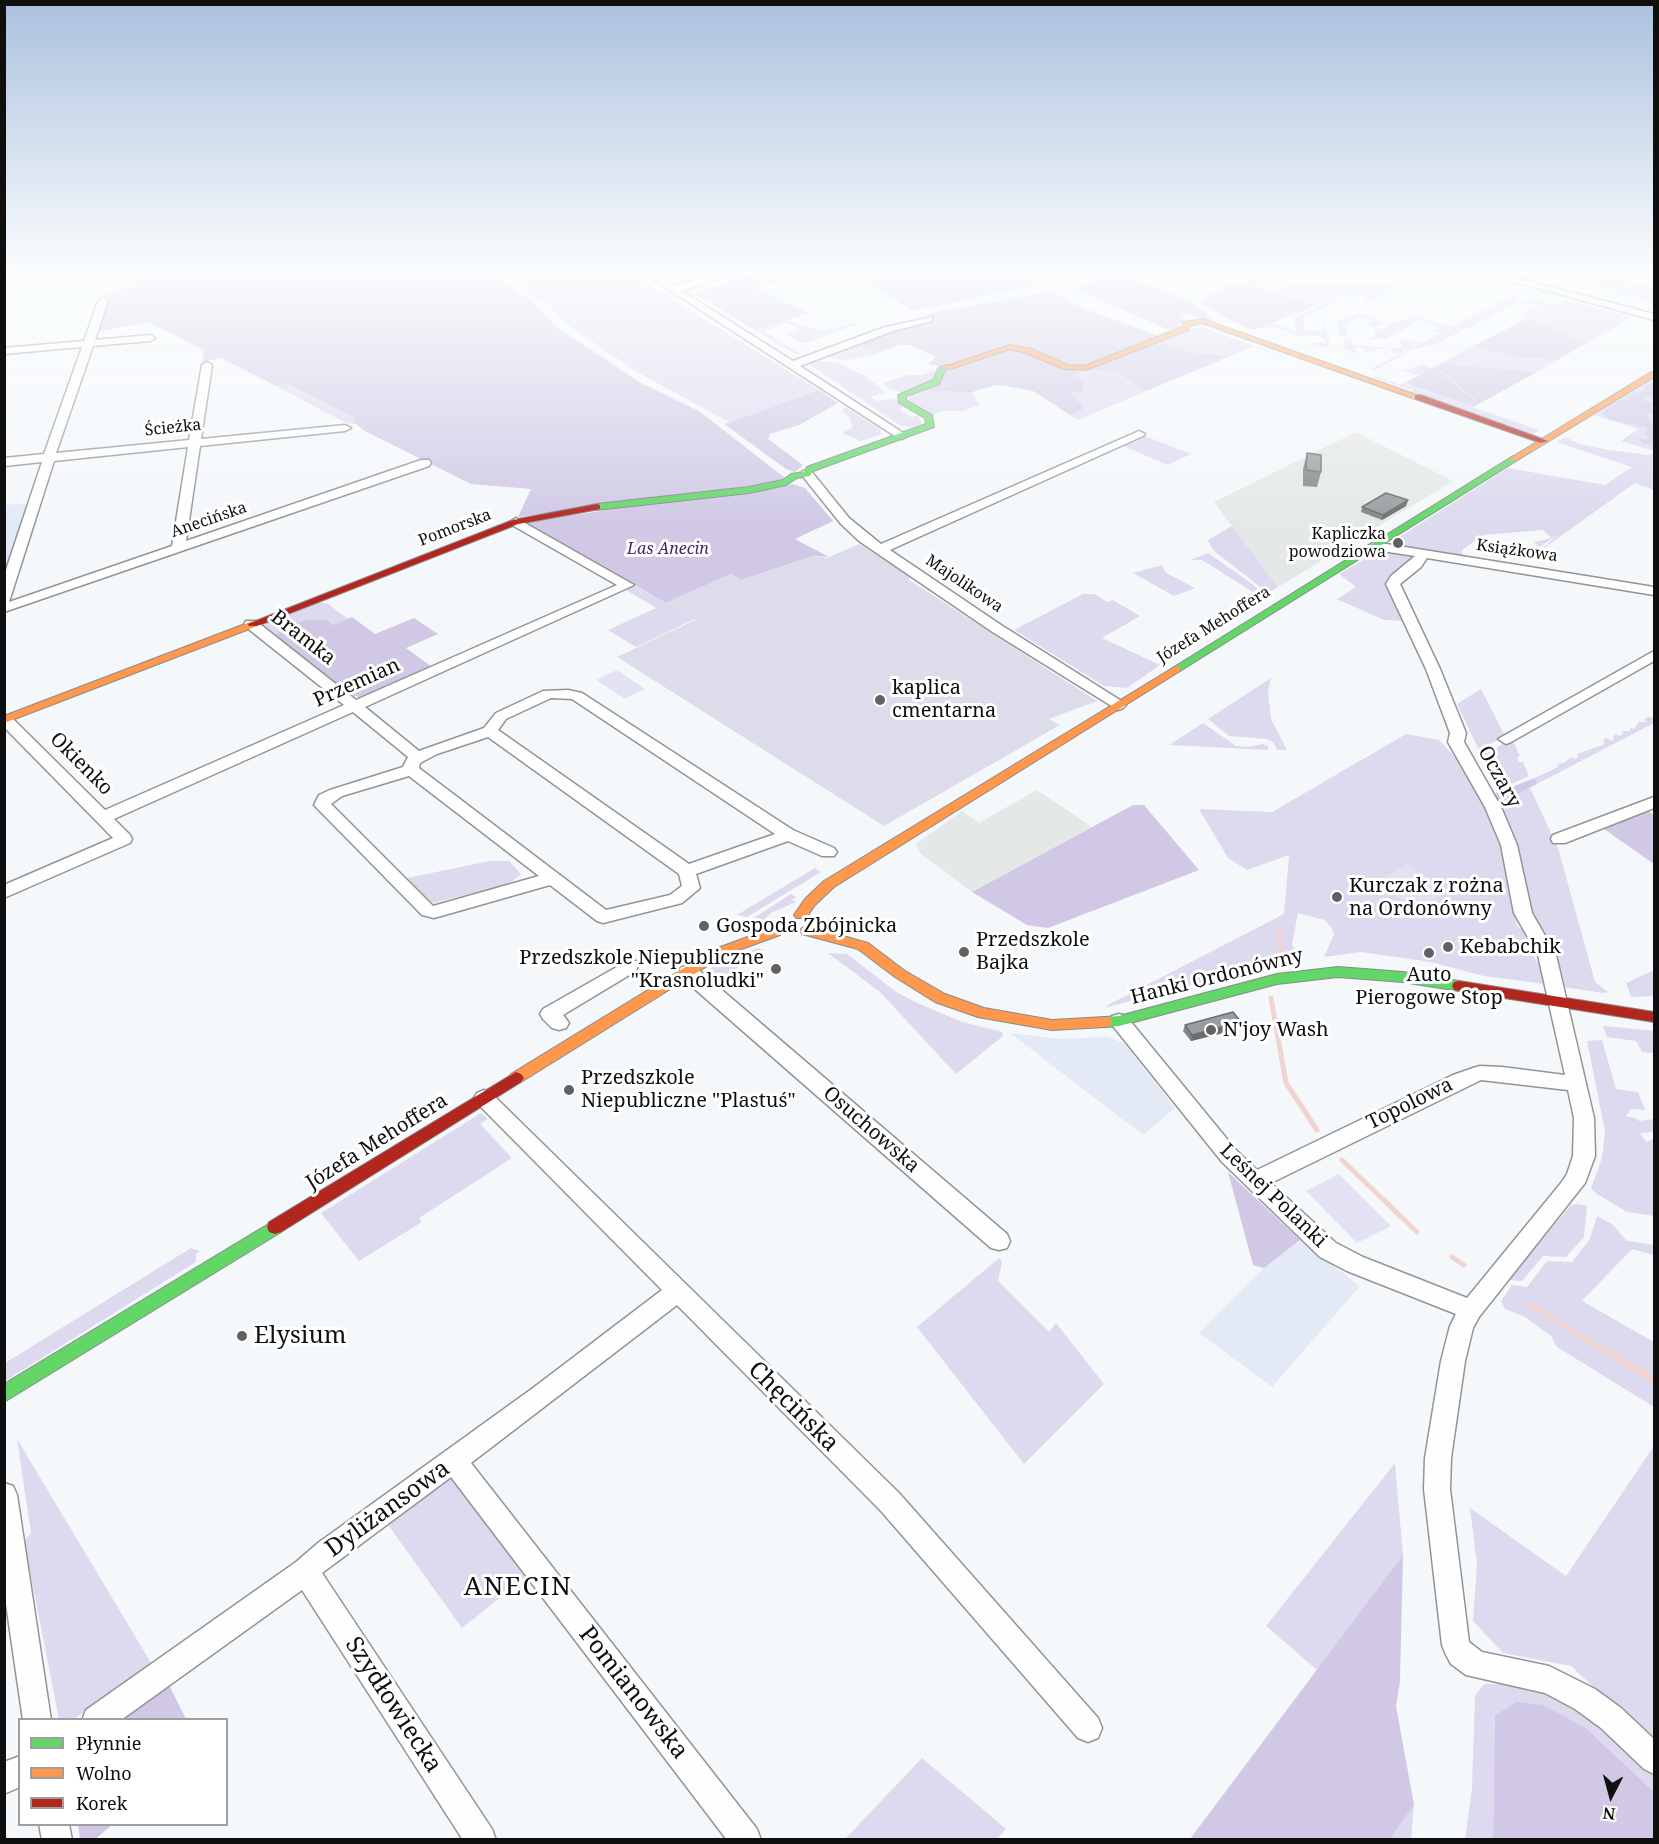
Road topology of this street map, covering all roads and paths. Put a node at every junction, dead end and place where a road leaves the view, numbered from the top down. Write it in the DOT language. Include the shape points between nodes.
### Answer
graph roads {
  1 [pos="84,357"];
  2 [pos="780,357"];
  3 [pos="814,357"];
  4 [pos="979,357"];
  5 [pos="1043,357"];
  6 [pos="1113,357"];
  7 [pos="1303,357"];
  8 [pos="207,365"];
  9 [pos="793,365"];
  10 [pos="1654,374"];
  11 [pos="345,428"];
  12 [pos="1139,434"];
  13 [pos="902,436"];
  14 [pos="1544,441"];
  15 [pos="194,442"];
  16 [pos="49,457"];
  17 [pos="4,462"];
  18 [pos="425,463"];
  19 [pos="807,474"];
  20 [pos="516,522"];
  21 [pos="1374,546"];
  22 [pos="178,548"];
  23 [pos="881,549"];
  24 [pos="1423,554"];
  25 [pos="1654,591"];
  26 [pos="4,599"];
  27 [pos="4,608"];
  28 [pos="251,624"];
  29 [pos="1654,655"];
  30 [pos="1118,705"];
  31 [pos="356,707"];
  32 [pos="5,720"];
  33 [pos="490,731"];
  34 [pos="1506,740"];
  35 [pos="412,761"];
  36 [pos="1654,802"];
  37 [pos="104,817"];
  38 [pos="787,834"];
  39 [pos="1559,839"];
  40 [pos="828,852"];
  41 [pos="687,871"];
  42 [pos="549,879"];
  43 [pos="4,892"];
  44 [pos="801,915"];
  45 [pos="791,934"];
  46 [pos="629,965"];
  47 [pos="688,972"];
  48 [pos="1559,1002"];
  49 [pos="1654,1017"];
  50 [pos="1119,1021"];
  51 [pos="559,1023"];
  52 [pos="1577,1084"];
  53 [pos="484,1098"];
  54 [pos="1255,1181"];
  55 [pos="999,1242"];
  56 [pos="677,1292"];
  57 [pos="1471,1310"];
  58 [pos="4,1394"];
  59 [pos="454,1461"];
  60 [pos="4,1495"];
  61 [pos="305,1571"];
  62 [pos="37,1718"];
  63 [pos="97,1718"];
  64 [pos="1088,1728"];
  65 [pos="1654,1759"];
  66 [pos="18,1771"];
  67 [pos="4,1779"];
  68 [pos="481,1839"];
  69 [pos="746,1839"];
  1 -- 16 [label="street"];
  2 -- 9 [label="street"];
  3 -- 9 [label="street"];
  4 -- 13 [label="street, Pomorska" via="942,369 936,382 900,397 929,417 930,425"];
  5 -- 6 [label="street, Pomorska" via="1067,367 1086,368"];
  7 -- 14 [label="street, Pomorska"];
  8 -- 15 [label="street"];
  9 -- 13 [label="street"];
  10 -- 14 [label="street, Józefa Mehoffera"];
  11 -- 15 [label="street, Ścieżka"];
  12 -- 23 [label="street"];
  13 -- 19 [label="street, Pomorska" via="810,469"];
  14 -- 21 [label="street, Józefa Mehoffera"];
  15 -- 16 [label="street, Ścieżka"];
  15 -- 22 [label="street"];
  16 -- 17 [label="street, Ścieżka"];
  16 -- 26 [label="street"];
  18 -- 22 [label="street, Anecińska"];
  19 -- 20 [label="street, Pomorska" via="794,476 780,485 622,504"];
  19 -- 23 [label="street, Majolikowa" via="845,521"];
  20 -- 28 [label="street, Pomorska"];
  20 -- 31 [label="street, Przemian" via="627,585"];
  21 -- 24 [label="street, Książkowa"];
  21 -- 30 [label="street, Józefa Mehoffera"];
  22 -- 27 [label="street, Anecińska"];
  23 -- 30 [label="street, Majolikowa"];
  24 -- 25 [label="street, Książkowa"];
  24 -- 48 [label="street, Oczary" via="1393,584 1450,711 1458,733 1456,742 1493,807 1509,845 1524,913 1547,955"];
  28 -- 31 [label="street, Bramka"];
  28 -- 32 [label="street, Pomorska"];
  29 -- 34 [label="street"];
  30 -- 44 [label="street, Józefa Mehoffera" via="829,884"];
  31 -- 35 [label="street, Bramka"];
  31 -- 37 [label="street, Przemian"];
  32 -- 37 [label="street, Okienko"];
  33 -- 35 [label="street"];
  33 -- 38 [label="street" via="501,716 548,694 577,696"];
  33 -- 41 [label="street"];
  35 -- 42 [label="street, Bramka"];
  35 -- 42 [label="street" via="336,793 322,805 428,911"];
  36 -- 39 [label="street"];
  37 -- 43 [label="street, Okienko" via="124,839"];
  38 -- 40 [label="street"];
  38 -- 41 [label="street"];
  41 -- 42 [label="street, Bramka" via="691,888 676,899 603,917"];
  44 -- 45 [label="street" via="809,925"];
  44 -- 45 [label="street" via="782,915 774,921"];
  45 -- 47 [label="street, Józefa Mehoffera" via="720,952"];
  45 -- 50 [label="street, Hanki Ordonówny" via="832,936 863,946 940,998 983,1012 1052,1025"];
  46 -- 51 [label="street" via="550,1014"];
  47 -- 53 [label="street, Józefa Mehoffera"];
  47 -- 55 [label="street, Osuchowska"];
  48 -- 49 [label="street, Hanki Ordonówny"];
  48 -- 50 [label="street, Hanki Ordonówny" via="1391,976 1338,972 1277,979"];
  48 -- 52 [label="street"];
  50 -- 54 [label="street, Leśnej Polanki" via="1208,1132"];
  52 -- 54 [label="street, Topolowa" via="1480,1073"];
  52 -- 57 [label="street" via="1584,1118 1584,1156 1577,1177"];
  53 -- 56 [label="street, Chęcińska"];
  53 -- 58 [label="street, Józefa Mehoffera"];
  54 -- 57 [label="street, Leśnej Polanki" via="1328,1250"];
  56 -- 59 [label="street, Dyliżansowa"];
  56 -- 64 [label="street, Chęcińska" via="890,1502"];
  57 -- 65 [label="street" via="1462,1326 1453,1361 1438,1458 1437,1489 1456,1645 1476,1665 1549,1680 1585,1699"];
  59 -- 61 [label="street, Dyliżansowa"];
  59 -- 69 [label="street, Pomianowska"];
  60 -- 62 [label="street"];
  61 -- 63 [label="street, Dyliżansowa"];
  61 -- 68 [label="street, Szydłowiecka"];
  66 -- 67 [label="street"];
}
